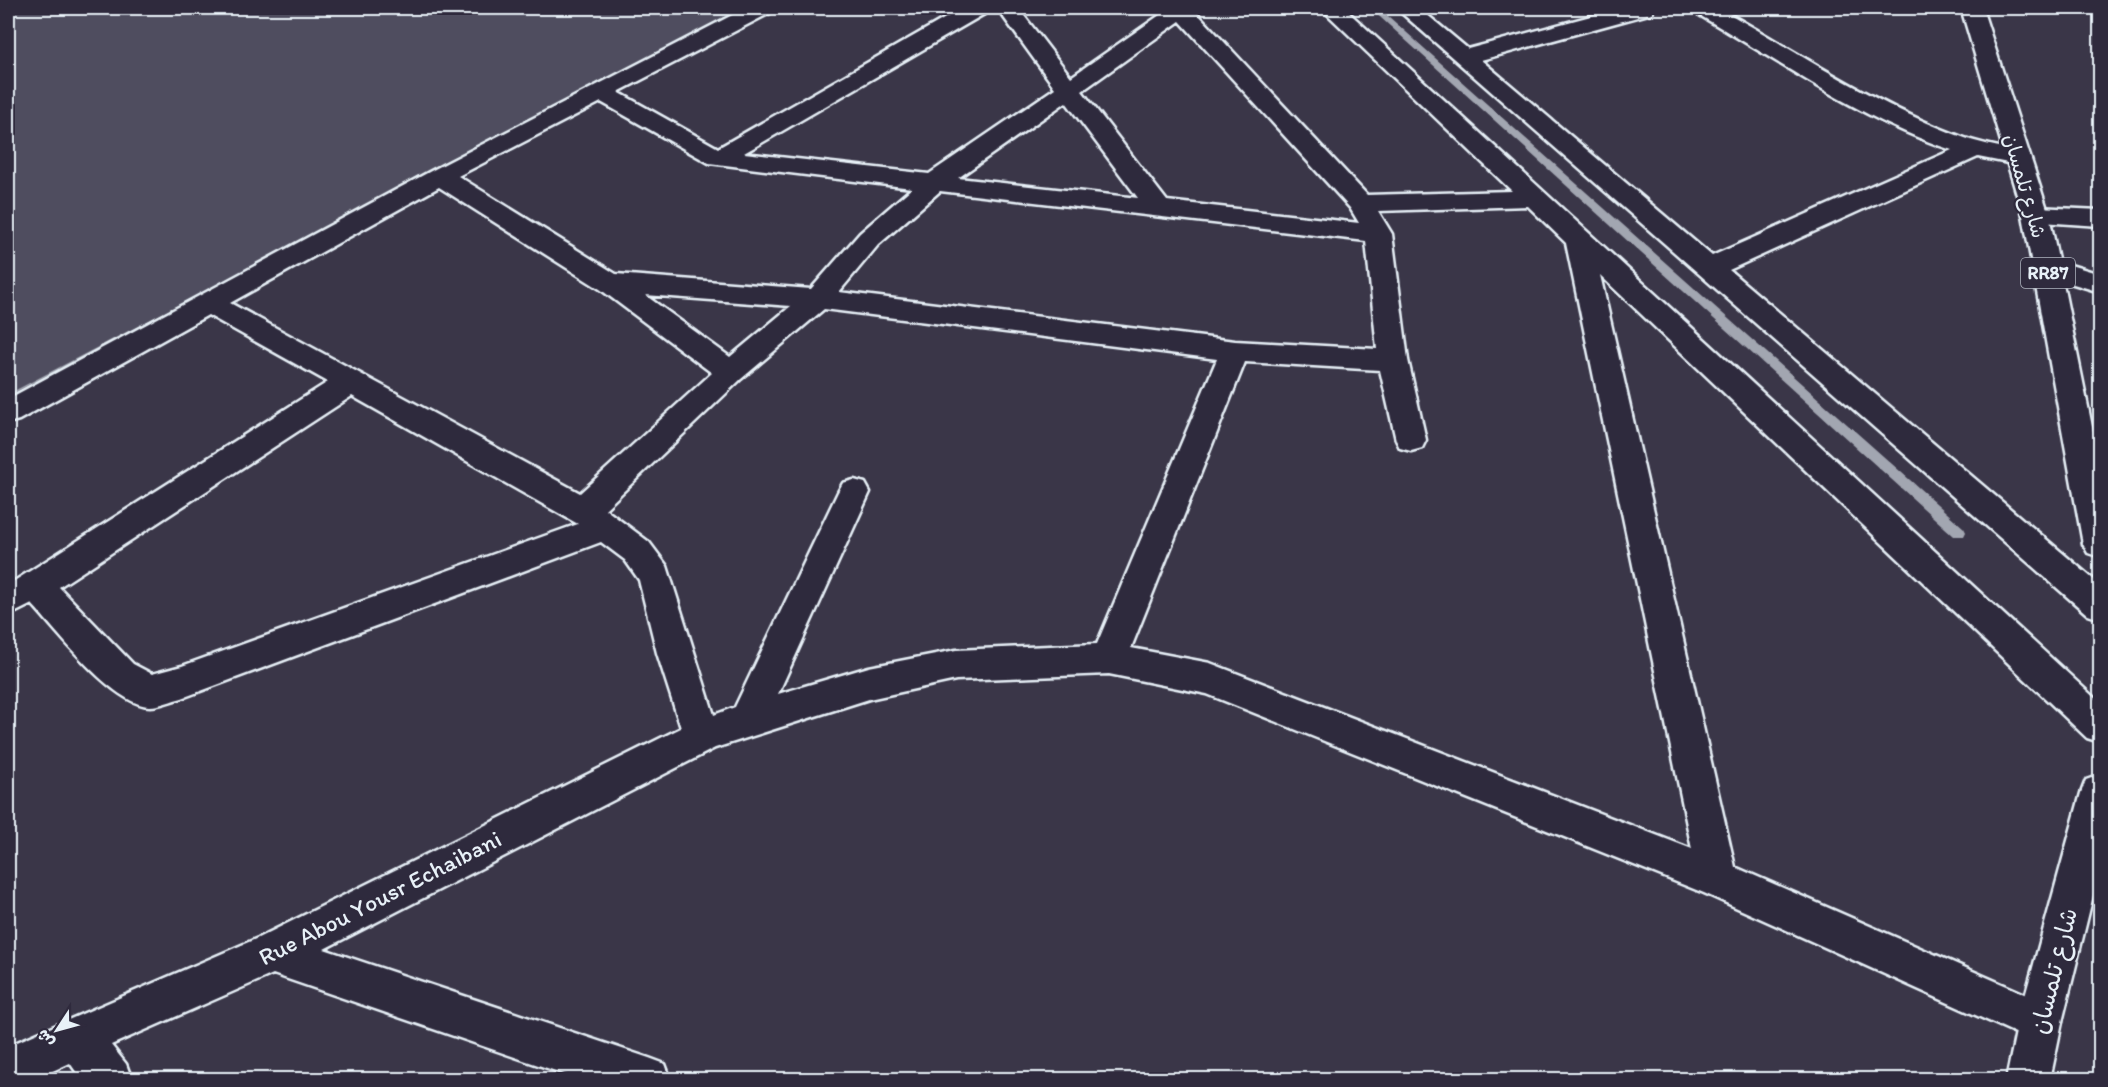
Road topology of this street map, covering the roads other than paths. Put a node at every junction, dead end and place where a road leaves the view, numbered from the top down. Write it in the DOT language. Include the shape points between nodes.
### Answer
graph roads {
  1 [pos="762,8"];
  2 [pos="978,8"];
  3 [pos="1007,8"];
  4 [pos="1184,8"];
  5 [pos="1332,8"];
  6 [pos="1407,8"];
  7 [pos="1644,8"];
  8 [pos="1704,8"];
  9 [pos="1971,8"];
  10 [pos="1465,57"];
  11 [pos="1066,88"];
  12 [pos="601,92"];
  13 [pos="1975,149"];
  14 [pos="718,158"];
  15 [pos="2018,158"];
  16 [pos="440,176"];
  17 [pos="935,182"];
  18 [pos="1537,198"];
  19 [pos="1360,203"];
  20 [pos="1160,209"];
  21 [pos="2036,215"];
  22 [pos="2100,218"];
  23 [pos="1379,234"];
  24 [pos="1578,240"];
  25 [pos="2047,267"];
  26 [pos="1709,268"];
  27 [pos="609,283"];
  28 [pos="2100,283"];
  29 [pos="818,299"];
  30 [pos="206,302"];
  31 [pos="1235,351"];
  32 [pos="1393,360"];
  33 [pos="731,372"];
  34 [pos="351,382"];
  35 [pos="8,412"];
  36 [pos="1411,440"];
  37 [pos="854,492"];
  38 [pos="594,519"];
  39 [pos="2100,544"];
  40 [pos="36,585"];
  41 [pos="8,602"];
  42 [pos="2100,605"];
  43 [pos="1109,659"];
  44 [pos="748,719"];
  45 [pos="2100,726"];
  46 [pos="702,736"];
  47 [pos="2100,793"];
  48 [pos="1718,879"];
  49 [pos="273,953"];
  50 [pos="2040,1022"];
  51 [pos="77,1037"];
  52 [pos="8,1068"];
  53 [pos="110,1080"];
  54 [pos="649,1080"];
  55 [pos="2028,1080"];
  1 -- 12 [label="street"];
  2 -- 14 [label="street"];
  3 -- 11 [label="street"];
  4 -- 11 [label="street"];
  4 -- 19 [label="street"];
  5 -- 18 [label="street"];
  6 -- 10 [label="street"];
  7 -- 10 [label="street"];
  8 -- 13 [label="street" via="1880,108"];
  9 -- 15 [label="street, شارع تلمسان / RR87"];
  10 -- 26 [label="street"];
  11 -- 17 [label="street"];
  11 -- 20 [label="street"];
  12 -- 14 [label="street"];
  12 -- 16 [label="street"];
  13 -- 15 [label="street"];
  13 -- 26 [label="street"];
  14 -- 17 [label="street"];
  15 -- 21 [label="street, شارع تلمسان / RR87"];
  16 -- 27 [label="street"];
  16 -- 30 [label="street"];
  17 -- 20 [label="street"];
  17 -- 29 [label="street" via="869,239"];
  18 -- 19 [label="street"];
  18 -- 24 [label="street"];
  19 -- 23 [label="street"];
  20 -- 23 [label="street"];
  21 -- 22 [label="street"];
  21 -- 25 [label="street, شارع تلمسان / RR87"];
  23 -- 32 [label="street"];
  24 -- 45 [label="street"];
  24 -- 48 [label="street"];
  25 -- 28 [label="street"];
  25 -- 39 [label="street, شارع تلمسان / RR87"];
  26 -- 42 [label="street"];
  27 -- 29 [label="street"];
  27 -- 33 [label="street"];
  29 -- 31 [label="street"];
  29 -- 33 [label="street"];
  30 -- 34 [label="street"];
  30 -- 35 [label="street"];
  31 -- 32 [label="street"];
  31 -- 43 [label="street"];
  32 -- 36 [label="street"];
  33 -- 38 [label="street"];
  34 -- 38 [label="street"];
  34 -- 40 [label="street"];
  37 -- 44 [label="street"];
  38 -- 40 [label="street" via="182,682 150,690 120,675"];
  38 -- 46 [label="street" via="637,550 655,576"];
  40 -- 41 [label="street"];
  43 -- 44 [label="street, Rue Abou Yousr Echaibani" via="956,665 869,683"];
  43 -- 48 [label="street, Rue Abou Yousr Echaibani" via="1210,679"];
  44 -- 46 [label="street, Rue Abou Yousr Echaibani"];
  46 -- 49 [label="street, Rue Abou Yousr Echaibani"];
  47 -- 50 [label="street, شارع تلمسان"];
  48 -- 50 [label="street, Rue Abou Yousr Echaibani"];
  49 -- 51 [label="street, Rue Abou Yousr Echaibani"];
  49 -- 54 [label="street"];
  50 -- 55 [label="street, شارع تلمسان"];
  51 -- 52 [label="street, Rue Abou Yousr Echaibani"];
  51 -- 53 [label="street"];
}
